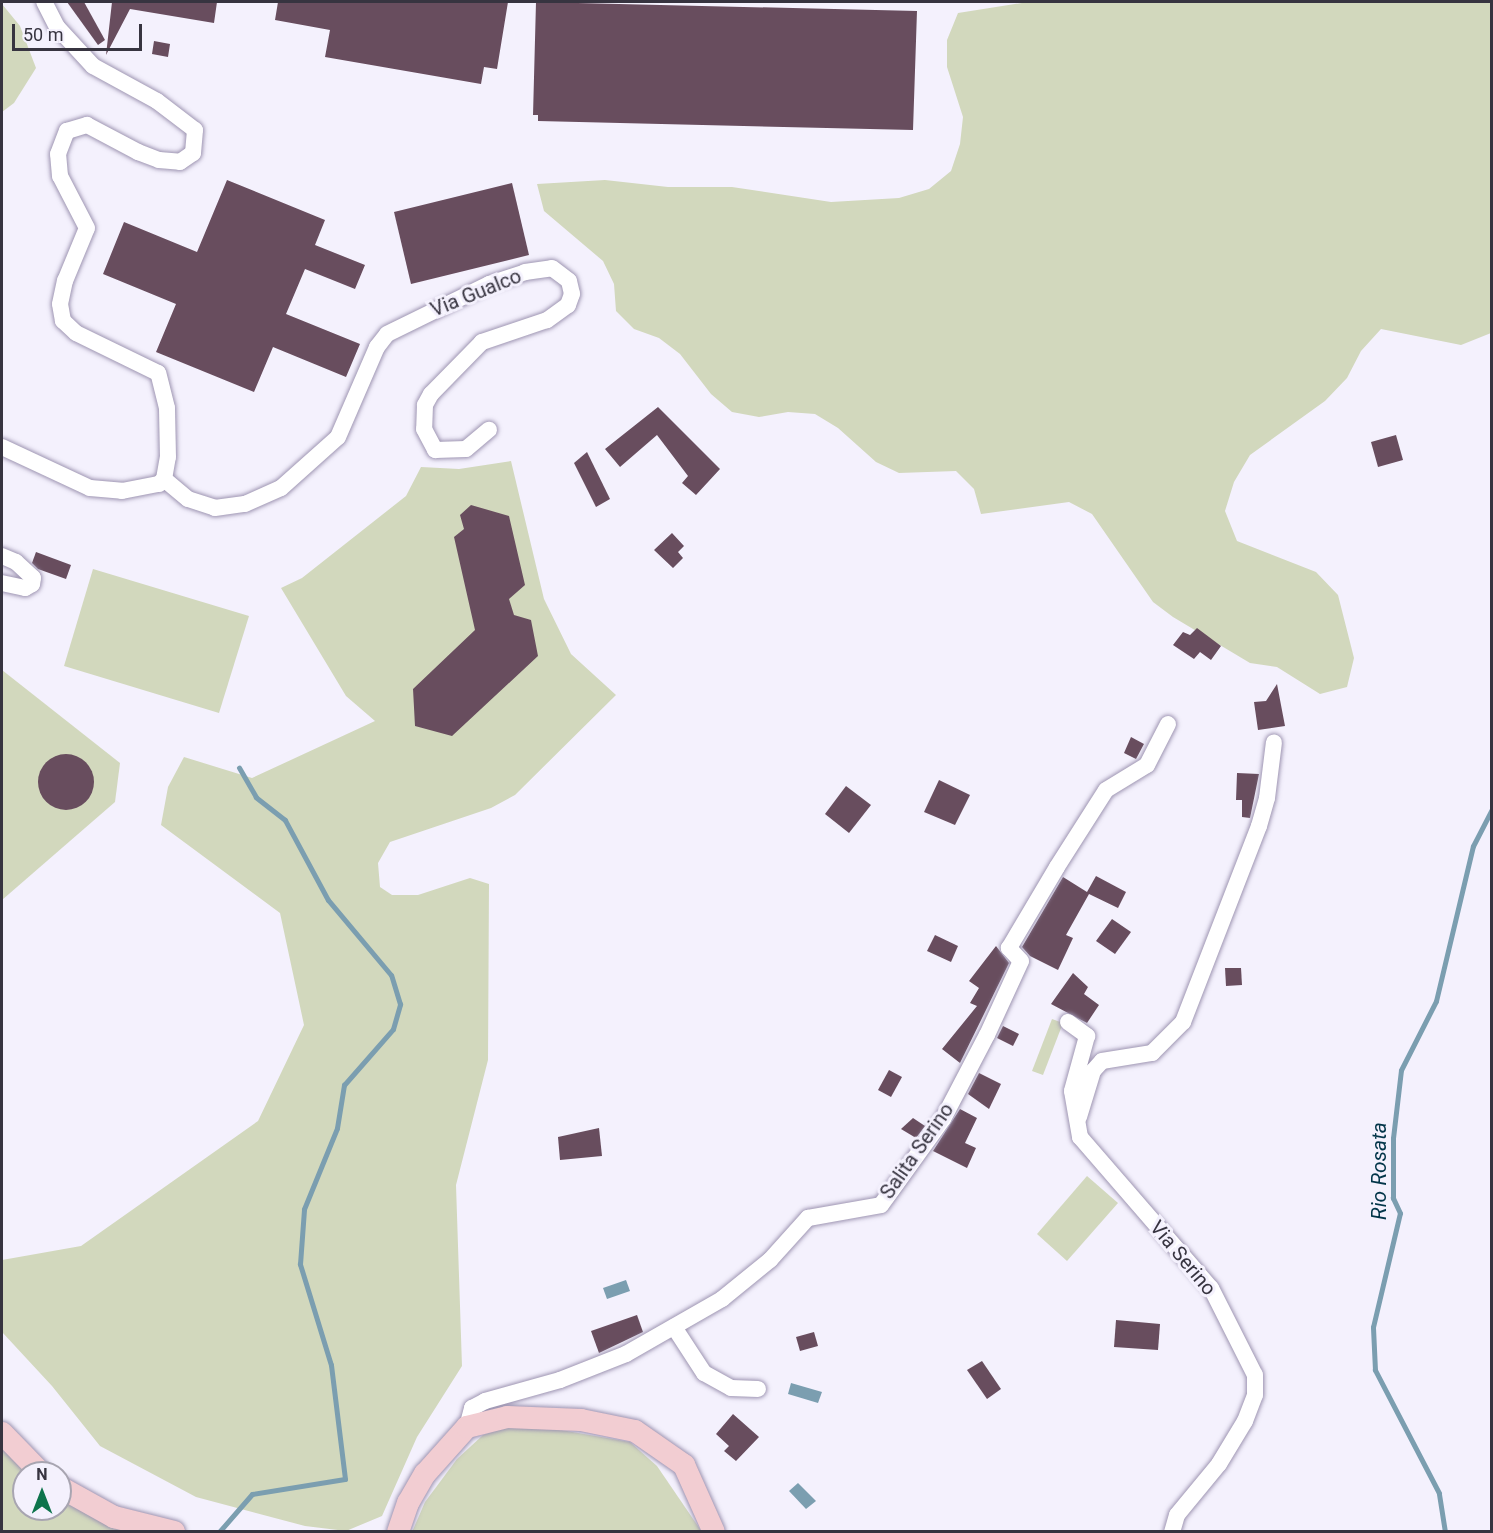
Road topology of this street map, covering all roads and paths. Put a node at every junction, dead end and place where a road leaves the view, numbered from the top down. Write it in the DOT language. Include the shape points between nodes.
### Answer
graph roads {
  1 [pos="44,2"];
  2 [pos="489,430"];
  3 [pos="2,447"];
  4 [pos="164,479"];
  5 [pos="2,556"];
  6 [pos="2,583"];
  7 [pos="1168,724"];
  8 [pos="1274,742"];
  9 [pos="1068,1022"];
  10 [pos="1078,1120"];
  11 [pos="674,1327"];
  12 [pos="758,1389"];
  13 [pos="467,1427"];
  14 [pos="2,1433"];
  15 [pos="29,1461"];
  16 [pos="72,1494"];
  17 [pos="174,1532"];
  18 [pos="398,1532"];
  19 [pos="714,1532"];
  20 [pos="1172,1532"];
  1 -- 4 [label="street" via="57,27 93,66 157,101 195,130 194,153 180,162 138,152 87,125 67,131 58,154 60,176 87,228 65,281 60,304 63,321 76,333 158,373 167,408"];
  2 -- 4 [label="street, Via Gualco" via="466,449 435,450 424,429 425,405 482,342 547,320 568,305 572,294 570,281 552,268 489,284 387,334 377,347 338,436 282,488 245,504 215,508 188,499"];
  3 -- 4 [label="street" via="90,488 122,491 159,484"];
  5 -- 6 [label="street" via="16,562 33,578 25,588"];
  7 -- 11 [label="street, Salita Serino" via="1147,765 1106,790 1009,948 1022,961 943,1119 881,1205 808,1218 770,1260 722,1299"];
  8 -- 10 [label="street" via="1259,826 1184,1022 1152,1053 1102,1061 1094,1071"];
  9 -- 10 [label="street, Via Serino" via="1087,1036 1072,1091"];
  10 -- 20 [label="street, Via Serino" via="1080,1137 1090,1150 1211,1288 1255,1375 1255,1395 1245,1421 1219,1464 1177,1515"];
  11 -- 12 [label="street" via="704,1373 731,1388"];
  11 -- 13 [label="street, Salita Serino" via="626,1354 560,1380 485,1401 472,1408"];
  13 -- 18 [label="street" via="426,1474 408,1503"];
  13 -- 19 [label="street" via="507,1417 547,1417 635,1431 684,1465"];
  14 -- 15 [label="street"];
  16 -- 17 [label="street" via="114,1517"];
}
